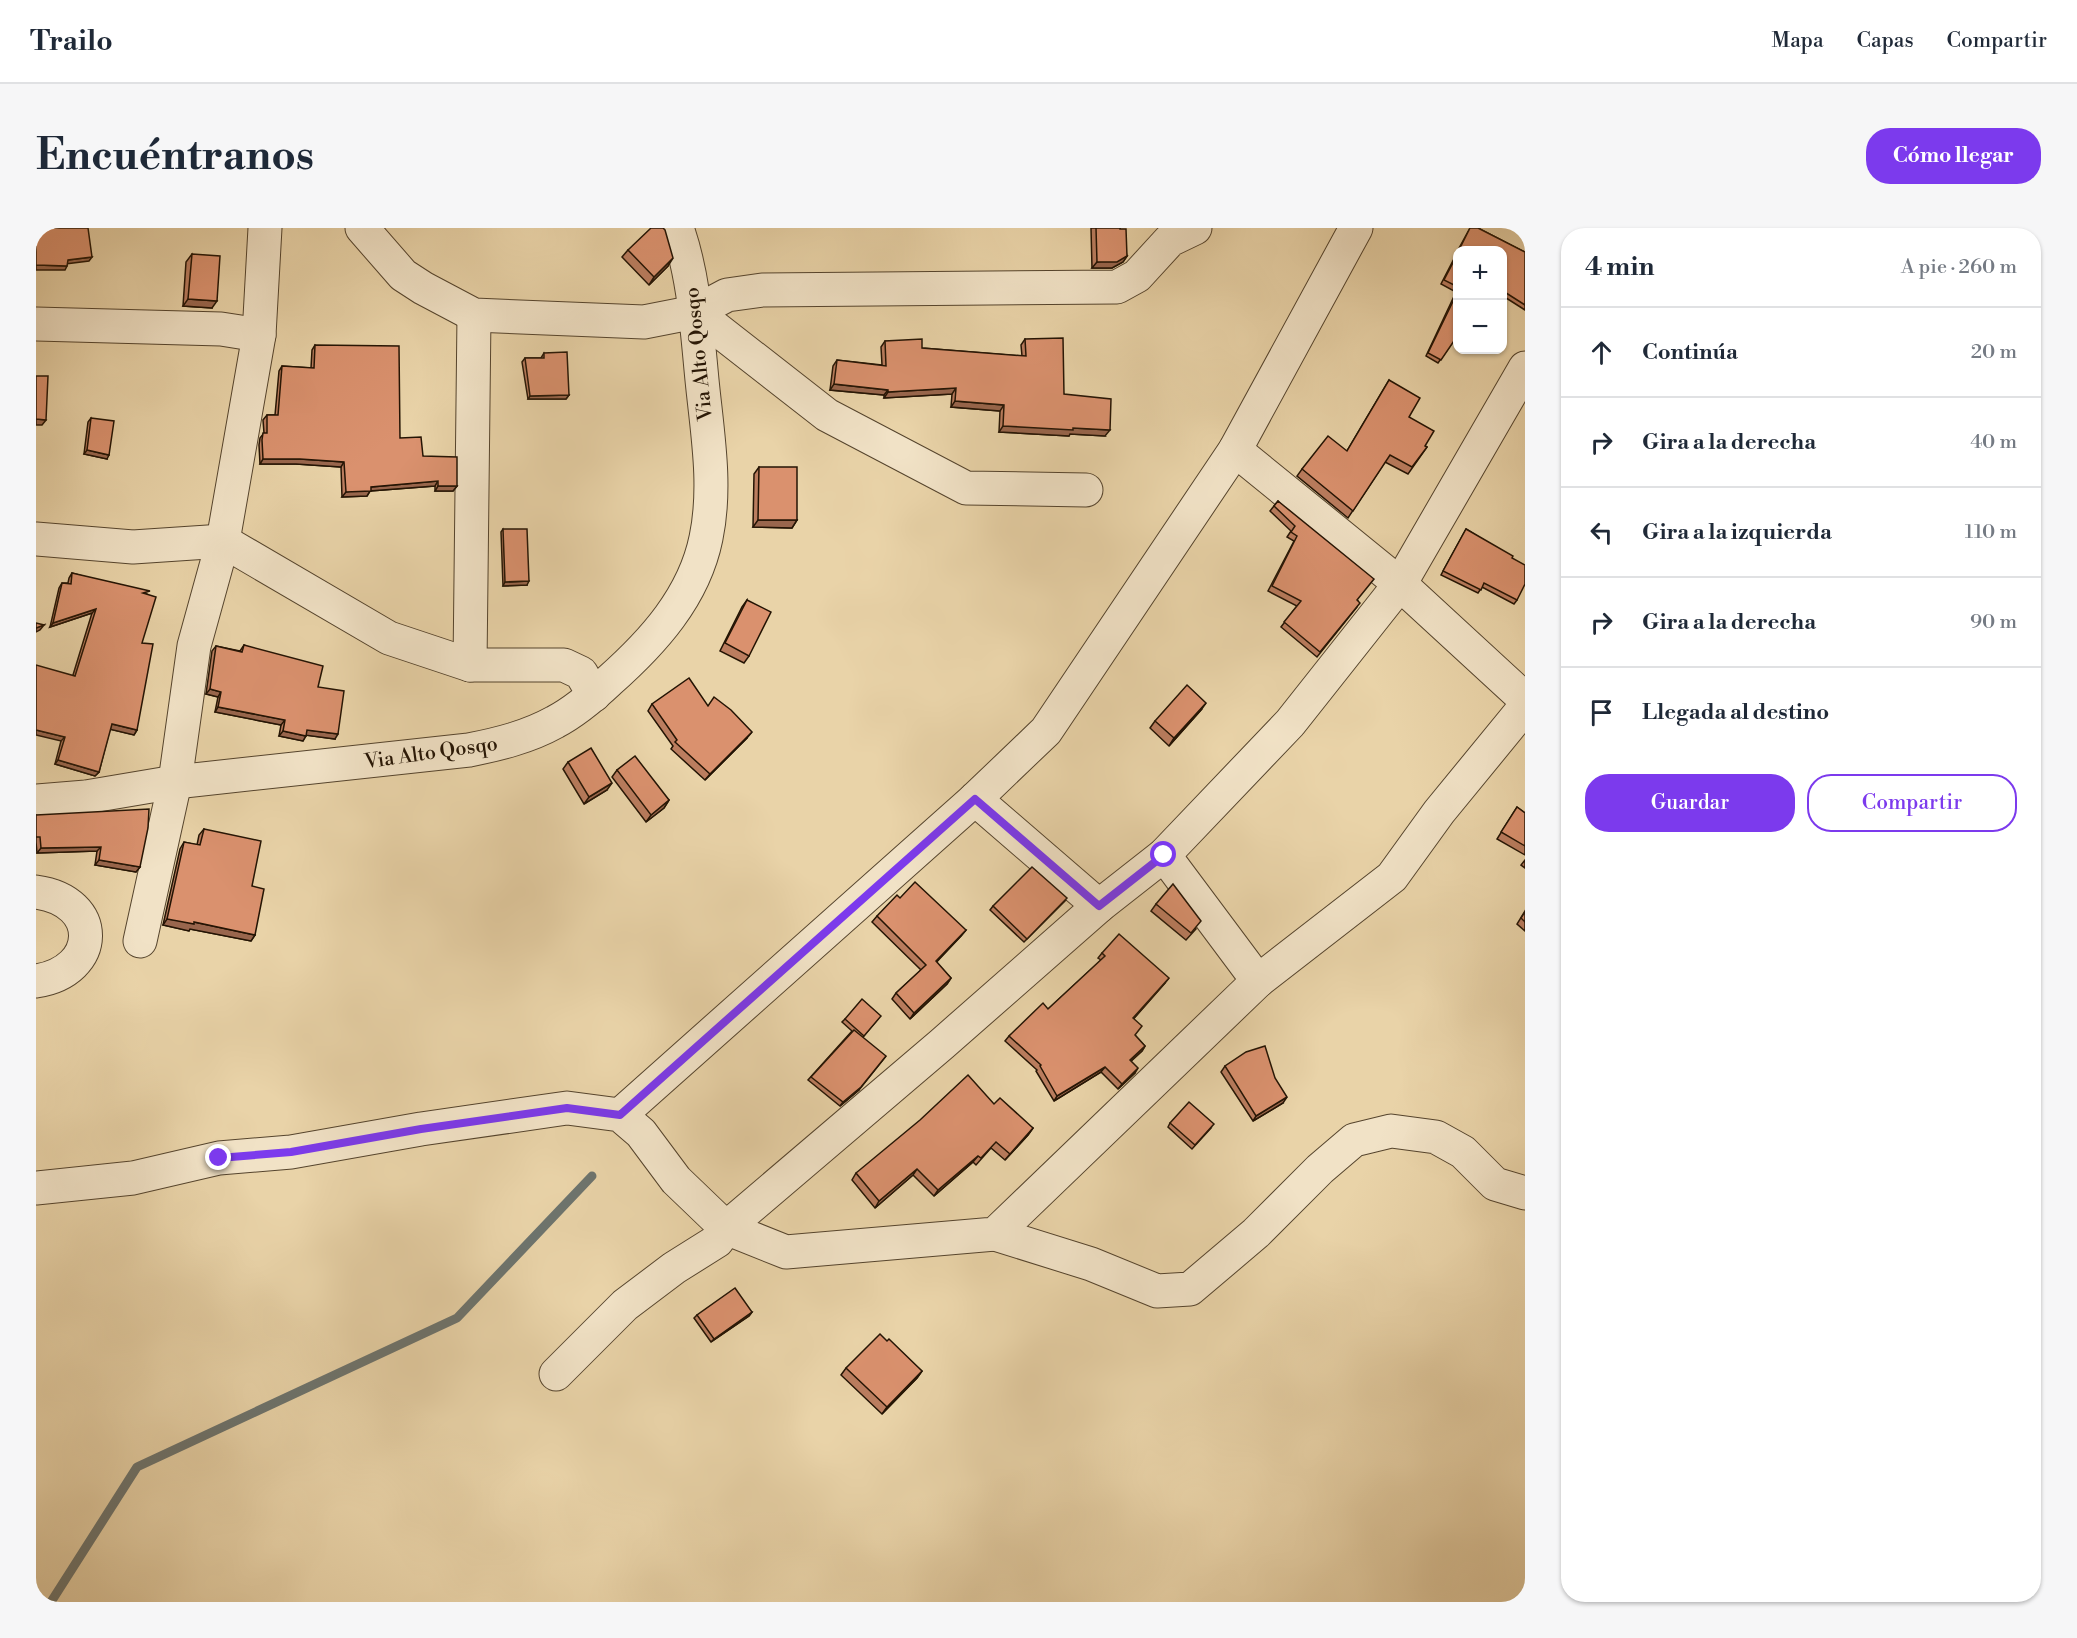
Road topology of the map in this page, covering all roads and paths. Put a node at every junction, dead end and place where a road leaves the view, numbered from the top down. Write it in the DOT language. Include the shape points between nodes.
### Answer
graph roads {
  1 [pos="265,228"];
  2 [pos="362,228"];
  3 [pos="677,228"];
  4 [pos="1195,228"];
  5 [pos="1356,228"];
  6 [pos="695,312"];
  7 [pos="474,315"];
  8 [pos="36,324"];
  9 [pos="259,335"];
  10 [pos="1525,368"];
  11 [pos="1235,450"];
  12 [pos="1086,490"];
  13 [pos="36,539"];
  14 [pos="223,541"];
  15 [pos="1400,584"];
  16 [pos="470,665"];
  17 [pos="594,695"];
  18 [pos="1525,699"];
  19 [pos="1525,706"];
  20 [pos="175,782"];
  21 [pos="975,799"];
  22 [pos="36,801"];
  23 [pos="1164,855"];
  24 [pos="36,892"];
  25 [pos="1099,906"];
  26 [pos="140,941"];
  27 [pos="36,981"];
  28 [pos="1257,981"];
  29 [pos="620,1115"];
  30 [pos="36,1188"];
  31 [pos="1525,1193"];
  32 [pos="726,1228"];
  33 [pos="995,1234"];
  34 [pos="556,1374"];
  1 -- 9 [label="street"];
  2 -- 7 [label="street" via="403,275"];
  3 -- 6 [label="street, Via Alto Qosqo" via="685,250"];
  4 -- 6 [label="street" via="1170,240 1137,276 1117,287 762,290 727,296"];
  5 -- 11 [label="street"];
  6 -- 7 [label="street" via="644,322"];
  6 -- 12 [label="street" via="826,416 966,488"];
  6 -- 17 [label="street, Via Alto Qosqo" via="712,483 707,537 678,607 642,650"];
  7 -- 16 [label="street"];
  8 -- 9 [label="street" via="221,329"];
  9 -- 14 [label="street"];
  10 -- 15 [label="street"];
  11 -- 15 [label="street"];
  11 -- 21 [label="street" via="1046,731"];
  13 -- 14 [label="street" via="133,547"];
  14 -- 16 [label="street" via="389,638"];
  14 -- 20 [label="street" via="194,646"];
  15 -- 18 [label="street"];
  15 -- 23 [label="street" via="1290,723"];
  16 -- 17 [label="street" via="564,665 581,673"];
  17 -- 20 [label="street, Via Alto Qosqo" via="556,722 514,740 469,750"];
  19 -- 28 [label="street" via="1392,877"];
  20 -- 22 [label="street, Via Alto Qosqo"];
  20 -- 26 [label="street"];
  21 -- 25 [label="street"];
  21 -- 29 [label="street"];
  23 -- 25 [label="street"];
  23 -- 28 [label="street"];
  24 -- 27 [label="street" via="51,894 72,905 82,919 86,937 84,950 70,968"];
  25 -- 32 [label="street"];
  28 -- 33 [label="street"];
  29 -- 30 [label="street" via="567,1108 291,1152 219,1158 133,1178"];
  29 -- 32 [label="street" via="641,1133 676,1180"];
  31 -- 33 [label="street" via="1495,1184 1463,1152 1436,1137 1391,1131 1354,1140 1190,1290 1157,1292 1091,1264"];
  32 -- 33 [label="street" via="786,1252"];
  32 -- 34 [label="street" via="717,1240 625,1305"];
}
